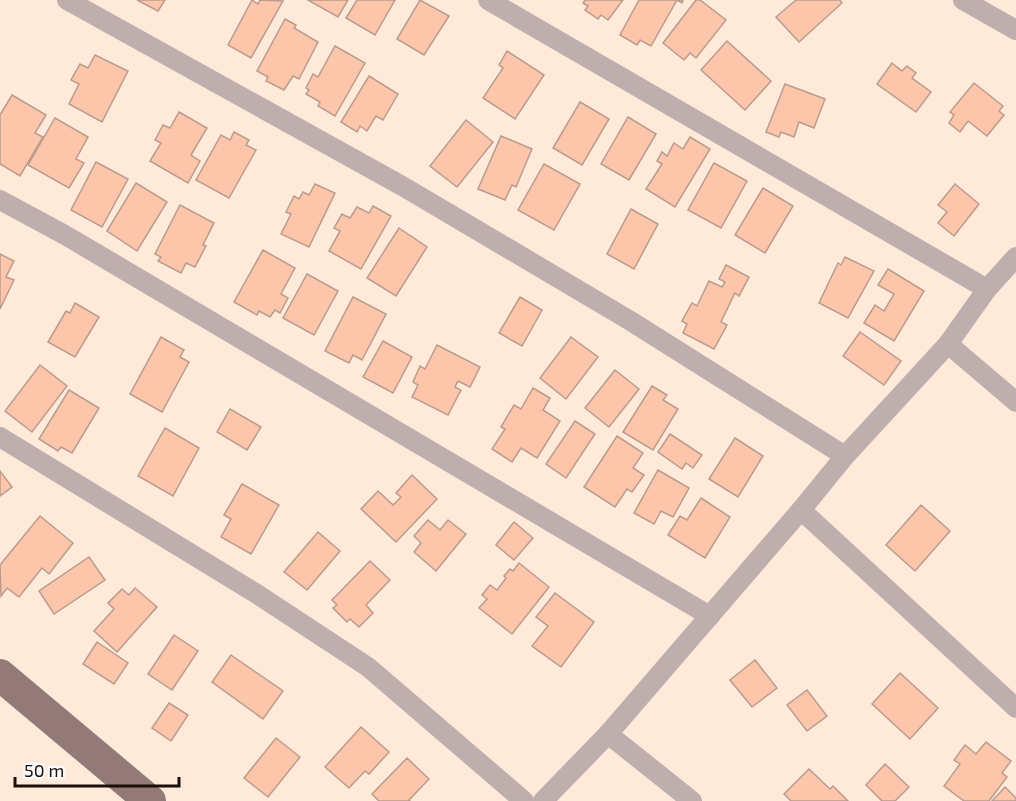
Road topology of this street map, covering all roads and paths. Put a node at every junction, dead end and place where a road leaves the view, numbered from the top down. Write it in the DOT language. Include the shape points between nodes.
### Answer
graph roads {
  1 [pos="67,0"];
  2 [pos="488,0"];
  3 [pos="963,0"];
  4 [pos="1016,30"];
  5 [pos="0,200"];
  6 [pos="1016,256"];
  7 [pos="987,289"];
  8 [pos="948,344"];
  9 [pos="1016,402"];
  10 [pos="0,437"];
  11 [pos="845,456"];
  12 [pos="801,510"];
  13 [pos="710,616"];
  14 [pos="0,675"];
  15 [pos="1016,708"];
  16 [pos="608,734"];
  17 [pos="150,801"];
  18 [pos="524,801"];
  19 [pos="543,801"];
  20 [pos="692,801"];
  1 -- 11 [label="street" via="424,199 629,320"];
  2 -- 7 [label="street"];
  3 -- 4 [label="street"];
  5 -- 13 [label="street"];
  6 -- 7 [label="street"];
  7 -- 8 [label="street"];
  8 -- 9 [label="street"];
  8 -- 11 [label="street"];
  10 -- 18 [label="street" via="368,667"];
  11 -- 12 [label="street"];
  12 -- 13 [label="street"];
  12 -- 15 [label="street"];
  13 -- 16 [label="street"];
  14 -- 17 [label="main road"];
  16 -- 19 [label="street"];
  16 -- 20 [label="street"];
}
